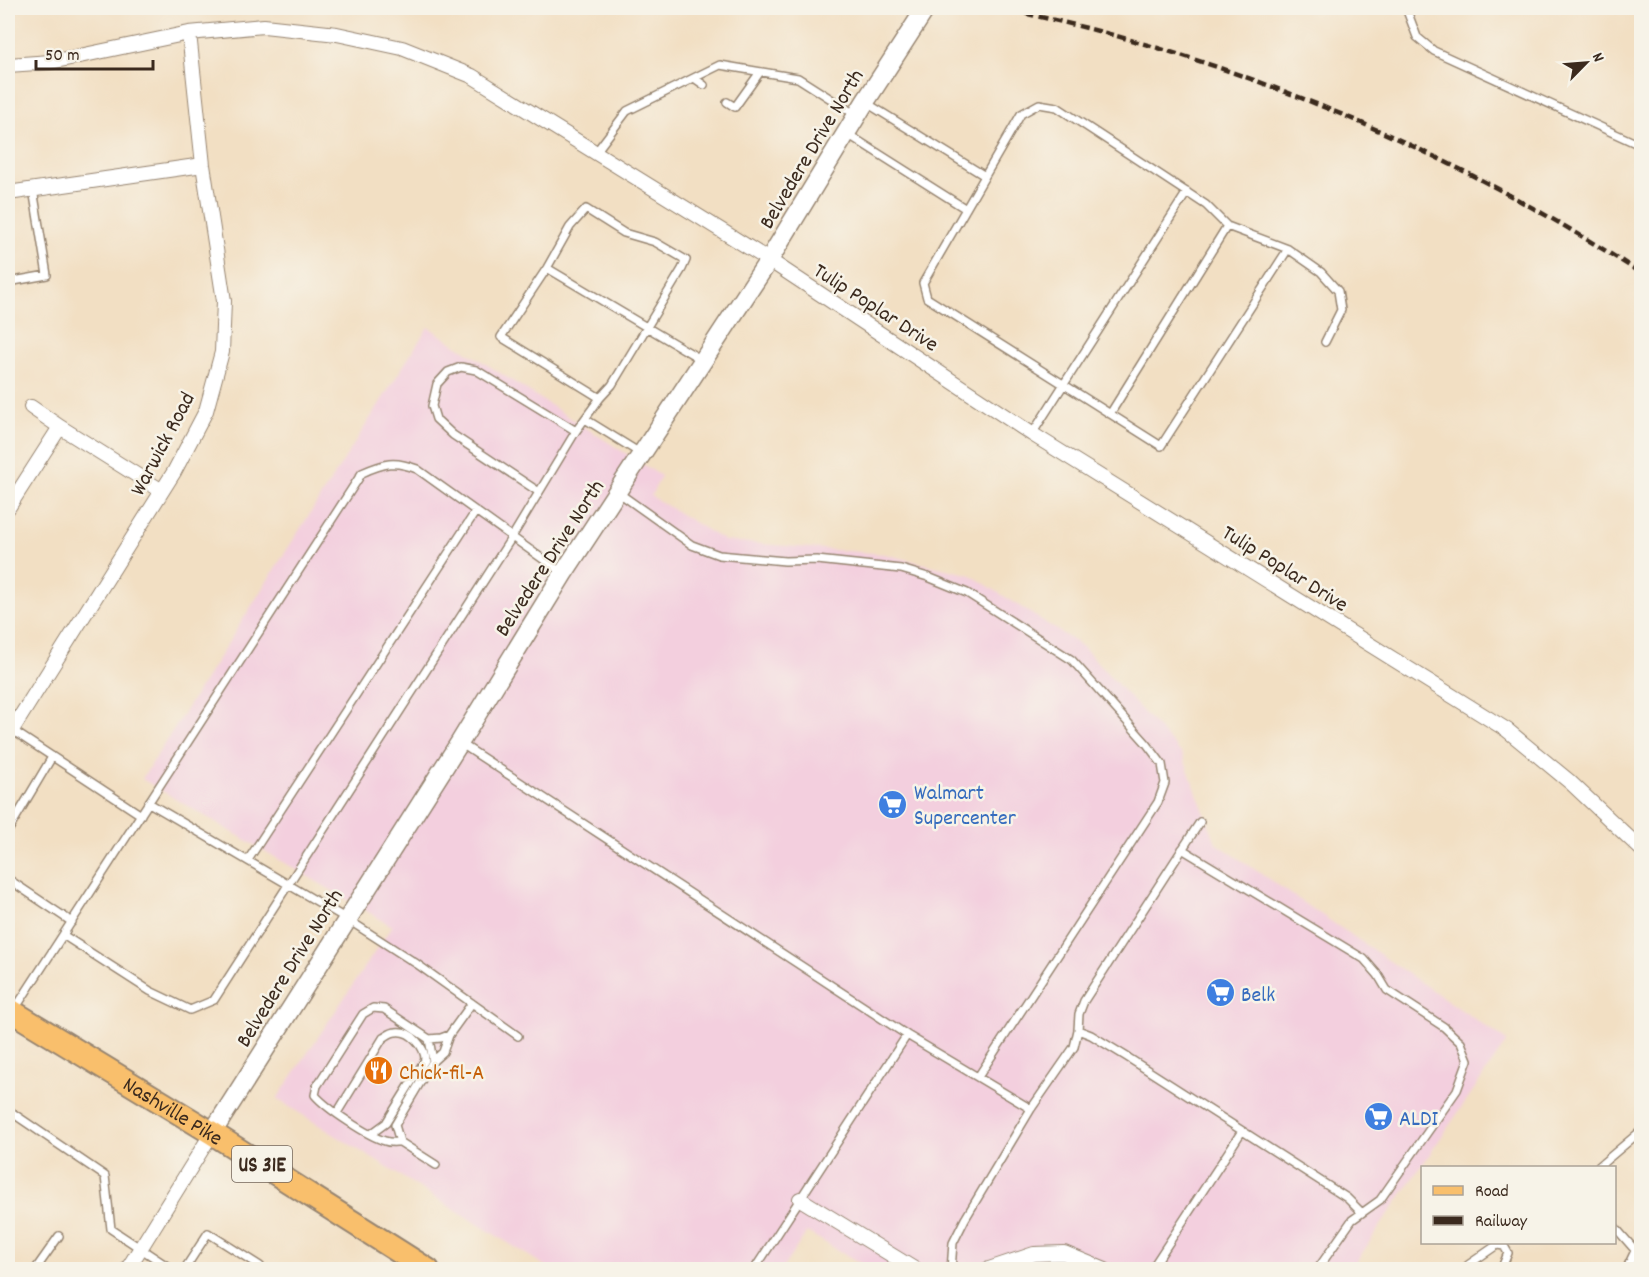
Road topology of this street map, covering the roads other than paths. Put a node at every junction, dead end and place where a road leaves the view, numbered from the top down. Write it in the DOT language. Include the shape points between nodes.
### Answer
graph roads {
  1 [pos="926,8"];
  2 [pos="1406,8"];
  3 [pos="189,33"];
  4 [pos="8,65"];
  5 [pos="760,72"];
  6 [pos="694,78"];
  7 [pos="704,85"];
  8 [pos="727,102"];
  9 [pos="861,109"];
  10 [pos="846,133"];
  11 [pos="1641,146"];
  12 [pos="596,152"];
  13 [pos="203,165"];
  14 [pos="985,176"];
  15 [pos="33,189"];
  16 [pos="1187,192"];
  17 [pos="8,193"];
  18 [pos="966,209"];
  19 [pos="1227,226"];
  20 [pos="1288,249"];
  21 [pos="769,261"];
  22 [pos="547,268"];
  23 [pos="8,282"];
  24 [pos="646,327"];
  25 [pos="1325,342"];
  26 [pos="704,361"];
  27 [pos="1063,384"];
  28 [pos="600,398"];
  29 [pos="32,407"];
  30 [pos="1110,414"];
  31 [pos="585,419"];
  32 [pos="60,427"];
  33 [pos="576,431"];
  34 [pos="1032,434"];
  35 [pos="642,455"];
  36 [pos="162,491"];
  37 [pos="539,492"];
  38 [pos="617,492"];
  39 [pos="8,508"];
  40 [pos="476,512"];
  41 [pos="512,537"];
  42 [pos="563,574"];
  43 [pos="9,731"];
  44 [pos="460,742"];
  45 [pos="52,757"];
  46 [pos="149,803"];
  47 [pos="141,816"];
  48 [pos="1200,822"];
  49 [pos="8,831"];
  50 [pos="1182,849"];
  51 [pos="1641,850"];
  52 [pos="248,861"];
  53 [pos="8,879"];
  54 [pos="288,884"];
  55 [pos="347,919"];
  56 [pos="72,922"];
  57 [pos="63,935"];
  58 [pos="472,1003"];
  59 [pos="9,1014"];
  60 [pos="1078,1030"];
  61 [pos="449,1035"];
  62 [pos="907,1035"];
  63 [pos="518,1036"];
  64 [pos="429,1039"];
  65 [pos="433,1061"];
  66 [pos="978,1077"];
  67 [pos="1031,1109"];
  68 [pos="10,1112"];
  69 [pos="337,1113"];
  70 [pos="8,1122"];
  71 [pos="1641,1130"];
  72 [pos="1242,1131"];
  73 [pos="212,1133"];
  74 [pos="371,1134"];
  75 [pos="400,1142"];
  76 [pos="436,1165"];
  77 [pos="1598,1166"];
  78 [pos="800,1199"];
  79 [pos="1361,1212"];
  80 [pos="1616,1228"];
  81 [pos="59,1236"];
  82 [pos="1506,1244"];
  83 [pos="140,1248"];
  84 [pos="1635,1251"];
  85 [pos="1641,1258"];
  86 [pos="259,1268"];
  87 [pos="424,1268"];
  88 [pos="35,1269"];
  89 [pos="127,1269"];
  90 [pos="173,1269"];
  91 [pos="184,1269"];
  92 [pos="754,1269"];
  93 [pos="916,1269"];
  94 [pos="951,1269"];
  95 [pos="986,1269"];
  96 [pos="1105,1269"];
  97 [pos="1151,1269"];
  98 [pos="1317,1269"];
  99 [pos="1466,1269"];
  100 [pos="1501,1269"];
  101 [pos="1626,1269"];
  1 -- 9 [label="street, Belvedere Drive North"];
  2 -- 11 [label="lane" via="1417,37 1434,51"];
  3 -- 4 [label="street, Tulip Poplar Drive" via="51,62"];
  3 -- 12 [label="street, Tulip Poplar Drive" via="264,26 337,34 402,48 472,76"];
  3 -- 13 [label="street, Warwick Road"];
  5 -- 6 [label="lane" via="720,65"];
  5 -- 8 [label="lane" via="735,107"];
  5 -- 9 [label="lane" via="798,78"];
  6 -- 7 [label="lane"];
  6 -- 12 [label="lane" via="627,111"];
  9 -- 10 [label="street, Belvedere Drive North"];
  9 -- 14 [label="lane"];
  10 -- 18 [label="lane"];
  10 -- 21 [label="street, Belvedere Drive North"];
  12 -- 21 [label="street, Tulip Poplar Drive"];
  13 -- 15 [label="street"];
  13 -- 36 [label="street, Warwick Road" via="224,301 222,352 206,411"];
  14 -- 16 [label="lane" via="1021,114 1039,104 1057,106"];
  14 -- 18 [label="lane"];
  15 -- 17 [label="street"];
  15 -- 23 [label="lane" via="47,275"];
  16 -- 19 [label="lane"];
  16 -- 27 [label="lane"];
  18 -- 27 [label="lane" via="923,283 927,298"];
  19 -- 20 [label="lane"];
  19 -- 30 [label="lane"];
  20 -- 25 [label="lane" via="1338,291 1341,310"];
  20 -- 30 [label="lane" via="1161,446"];
  21 -- 26 [label="street, Belvedere Drive North"];
  21 -- 34 [label="street, Tulip Poplar Drive"];
  22 -- 24 [label="lane"];
  22 -- 24 [label="lane" via="570,227 586,209 624,233 655,242 686,260"];
  22 -- 28 [label="lane" via="501,337"];
  24 -- 26 [label="lane"];
  24 -- 28 [label="lane" via="612,385"];
  26 -- 35 [label="street, Belvedere Drive North"];
  27 -- 30 [label="lane"];
  27 -- 34 [label="lane"];
  28 -- 31 [label="lane"];
  29 -- 32 [label="street"];
  31 -- 33 [label="lane"];
  31 -- 35 [label="lane"];
  32 -- 36 [label="street"];
  32 -- 39 [label="street"];
  33 -- 37 [label="lane"];
  33 -- 37 [label="lane" via="476,370 461,367 448,372 437,384 432,406 436,420"];
  34 -- 51 [label="street, Tulip Poplar Drive" via="1507,730 1570,782"];
  35 -- 38 [label="street, Belvedere Drive North"];
  36 -- 43 [label="street, Warwick Road"];
  37 -- 41 [label="lane"];
  38 -- 42 [label="street, Belvedere Drive North"];
  38 -- 66 [label="lane" via="692,545 719,555 901,569 967,593 1072,660 1162,764 1165,783 1158,802"];
  40 -- 41 [label="lane"];
  40 -- 46 [label="lane" via="417,469 401,463 379,465 362,473"];
  40 -- 52 [label="lane"];
  41 -- 42 [label="lane"];
  41 -- 54 [label="lane"];
  42 -- 44 [label="street, Belvedere Drive North"];
  43 -- 45 [label="lane"];
  44 -- 55 [label="street, Belvedere Drive North"];
  44 -- 62 [label="lane"];
  45 -- 47 [label="lane"];
  45 -- 49 [label="lane"];
  46 -- 47 [label="lane"];
  46 -- 52 [label="lane"];
  47 -- 56 [label="lane"];
  48 -- 50 [label="lane"];
  50 -- 60 [label="lane" via="1084,1001 1078,1014"];
  50 -- 79 [label="lane" via="1364,960 1387,990 1444,1027 1461,1043 1468,1060 1457,1090 1380,1200"];
  52 -- 54 [label="lane"];
  53 -- 56 [label="lane"];
  54 -- 55 [label="lane"];
  54 -- 57 [label="lane" via="214,1000 190,1010 150,991"];
  55 -- 58 [label="lane"];
  55 -- 73 [label="street, Belvedere Drive North"];
  56 -- 57 [label="lane"];
  57 -- 59 [label="lane"];
  58 -- 61 [label="lane"];
  58 -- 63 [label="lane"];
  59 -- 73 [label="main road, Nashville Pike / US 31E"];
  60 -- 67 [label="lane" via="1074,1047"];
  60 -- 72 [label="lane"];
  61 -- 64 [label="lane"];
  61 -- 65 [label="lane" via="443,1052"];
  62 -- 66 [label="lane"];
  62 -- 78 [label="lane"];
  64 -- 65 [label="lane"];
  64 -- 69 [label="lane" via="384,1009 373,1008 363,1014 317,1086 315,1095"];
  65 -- 75 [label="lane" via="395,1125"];
  66 -- 67 [label="lane"];
  67 -- 94 [label="lane" via="953,1243"];
  68 -- 70 [label="lane"];
  68 -- 83 [label="lane" via="105,1176 111,1229"];
  69 -- 74 [label="lane"];
  69 -- 74 [label="lane" via="383,1038 395,1031 419,1042 425,1060 386,1123"];
  71 -- 77 [label="lane"];
  72 -- 79 [label="lane" via="1347,1198"];
  72 -- 97 [label="lane"];
  73 -- 83 [label="street"];
  73 -- 87 [label="main road, Nashville Pike / US 31E"];
  74 -- 75 [label="lane" via="387,1142"];
  75 -- 76 [label="lane"];
  78 -- 92 [label="lane"];
  78 -- 93 [label="street"];
  79 -- 98 [label="lane"];
  80 -- 84 [label="lane"];
  81 -- 88 [label="lane"];
  82 -- 99 [label="lane" via="1497,1245"];
  82 -- 100 [label="lane" via="1509,1253"];
  83 -- 89 [label="street"];
  83 -- 90 [label="lane"];
  84 -- 85 [label="lane"];
  84 -- 101 [label="lane"];
  86 -- 91 [label="lane" via="208,1233"];
  95 -- 96 [label="street" via="1034,1254 1064,1253"];
}
